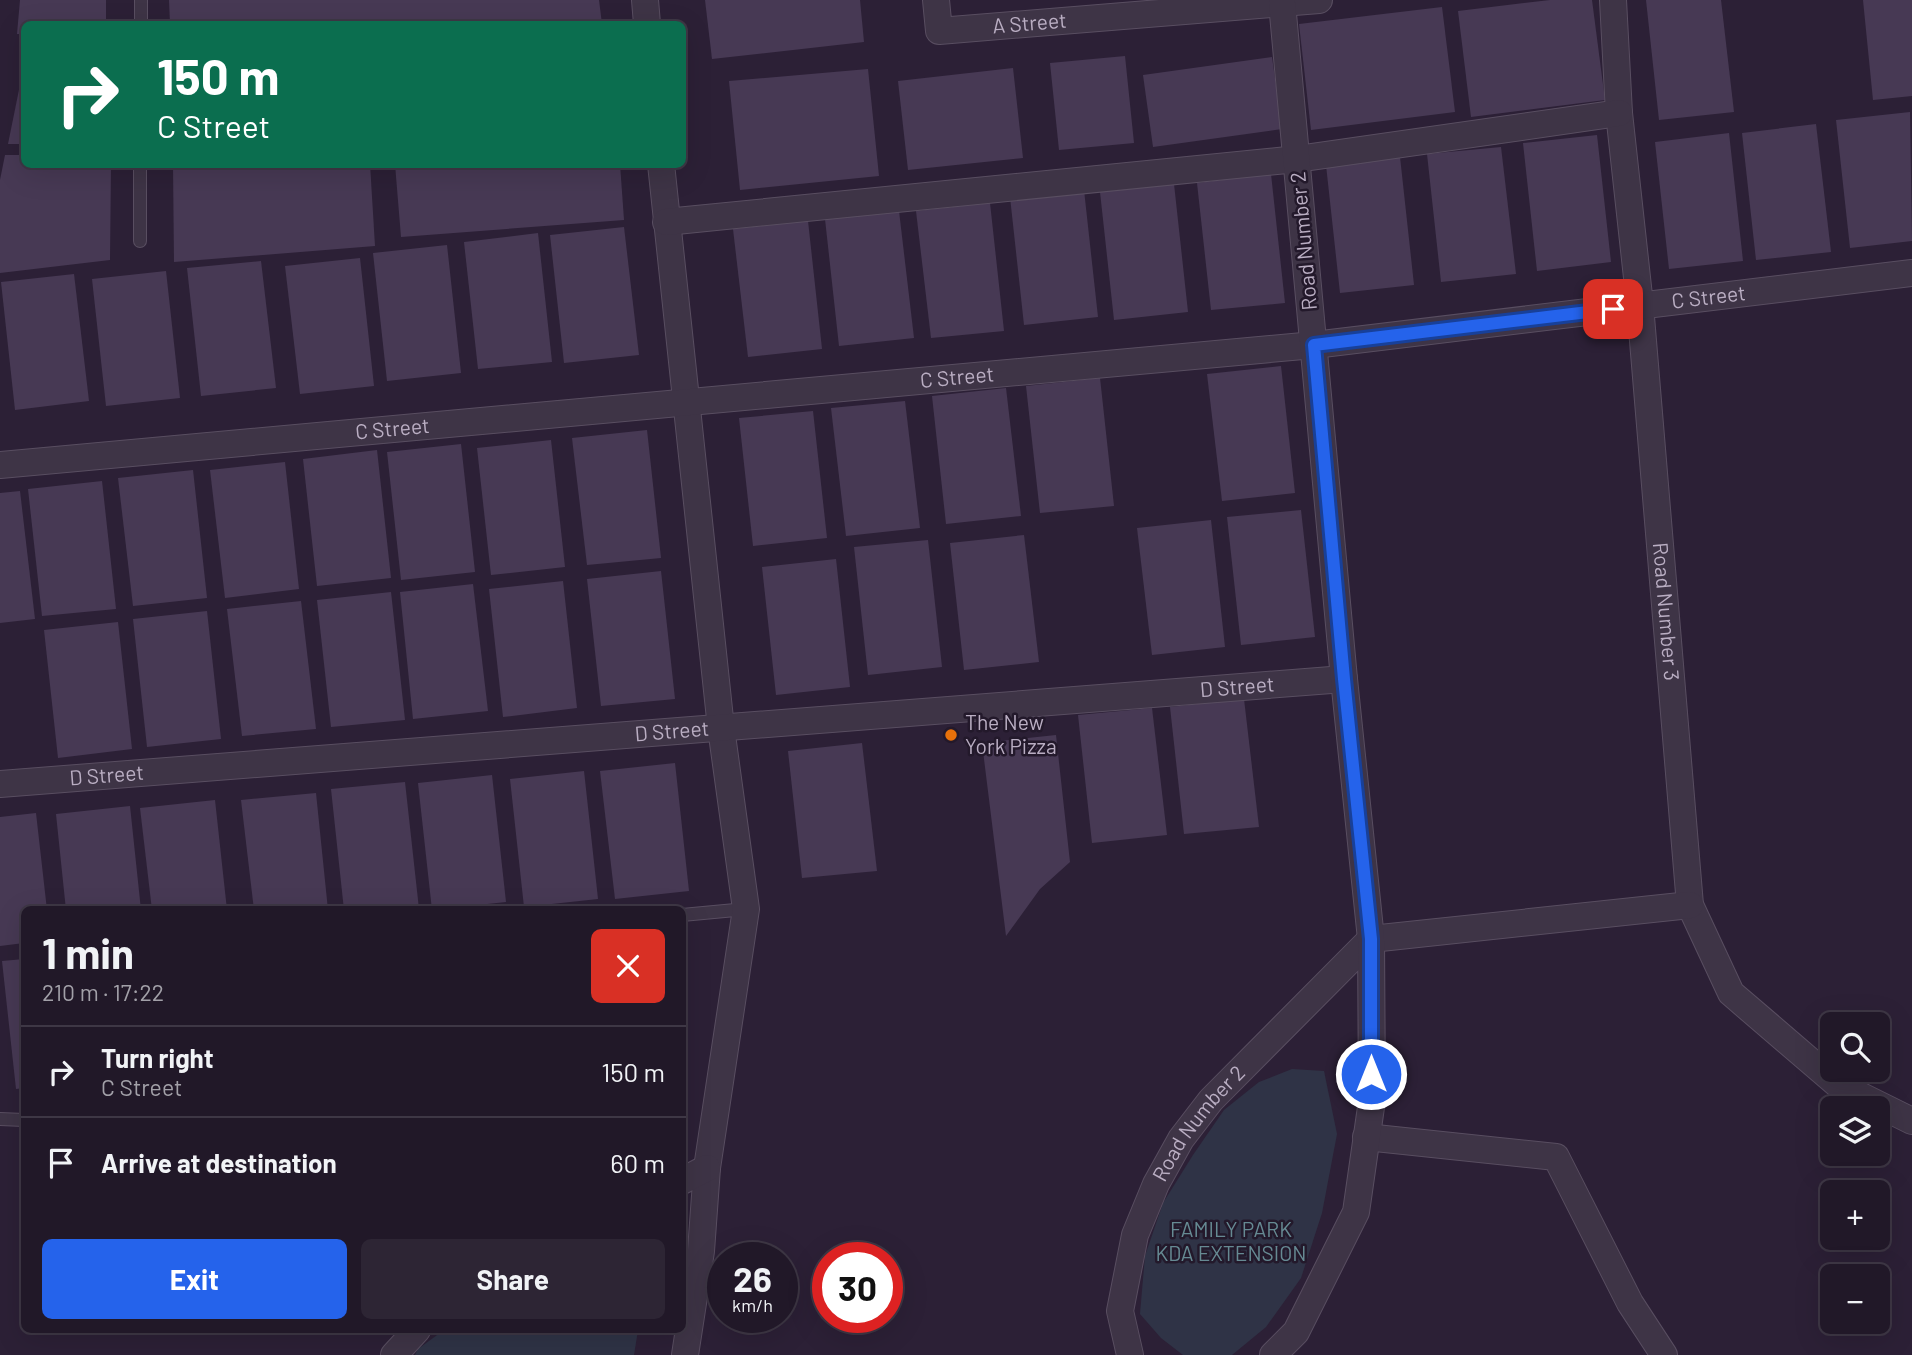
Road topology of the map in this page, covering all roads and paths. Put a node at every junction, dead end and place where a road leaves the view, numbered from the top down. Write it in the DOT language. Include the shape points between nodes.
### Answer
graph roads {
  1 [pos="141,0"];
  2 [pos="645,0"];
  3 [pos="936,0"];
  4 [pos="1319,0"];
  5 [pos="1613,0"];
  6 [pos="1282,3"];
  7 [pos="141,21"];
  8 [pos="647,21"];
  9 [pos="1619,113"];
  10 [pos="1297,159"];
  11 [pos="140,168"];
  12 [pos="661,168"];
  13 [pos="666,222"];
  14 [pos="140,240"];
  15 [pos="1912,273"];
  16 [pos="1640,306"];
  17 [pos="1314,345"];
  18 [pos="687,404"];
  19 [pos="0,465"];
  20 [pos="1344,679"];
  21 [pos="721,728"];
  22 [pos="0,784"];
  23 [pos="1690,905"];
  24 [pos="746,909"];
  25 [pos="686,915"];
  26 [pos="1371,939"];
  27 [pos="0,1119"];
  28 [pos="21,1120"];
  29 [pos="1912,1121"];
  30 [pos="1366,1137"];
  31 [pos="707,1168"];
  32 [pos="686,1179"];
  33 [pos="414,1333"];
  34 [pos="394,1355"];
  35 [pos="685,1355"];
  36 [pos="1130,1355"];
  37 [pos="1273,1355"];
  38 [pos="1664,1355"];
  1 -- 7 [label="lane"];
  2 -- 8 [label="street"];
  3 -- 6 [label="street, A Street" via="939,31"];
  4 -- 6 [label="street, A Street"];
  5 -- 9 [label="street, Road Number 3"];
  6 -- 10 [label="street, Road Number 2"];
  9 -- 10 [label="street"];
  9 -- 16 [label="street, Road Number 3"];
  10 -- 13 [label="street"];
  10 -- 17 [label="street, Road Number 2"];
  11 -- 14 [label="lane"];
  12 -- 13 [label="street"];
  13 -- 18 [label="street"];
  15 -- 16 [label="street, C Street"];
  16 -- 17 [label="street, C Street"];
  16 -- 23 [label="street, Road Number 3"];
  17 -- 18 [label="street, C Street"];
  17 -- 20 [label="street, Road Number 2"];
  18 -- 19 [label="street, C Street"];
  18 -- 21 [label="street"];
  20 -- 21 [label="street, D Street"];
  20 -- 26 [label="street, Road Number 2"];
  21 -- 22 [label="street, D Street"];
  21 -- 24 [label="street"];
  23 -- 26 [label="street"];
  23 -- 29 [label="street, Road Number 3" via="1731,993 1837,1084"];
  24 -- 25 [label="lane"];
  24 -- 31 [label="street"];
  26 -- 30 [label="street, Road Number 2" via="1371,1100"];
  26 -- 36 [label="street, Road Number 2" via="1211,1100 1181,1139 1135,1235 1121,1311"];
  27 -- 28 [label="lane"];
  30 -- 37 [label="street, Road Number 2" via="1356,1212 1296,1332"];
  30 -- 38 [label="street" via="1556,1157 1630,1303"];
  31 -- 32 [label="street"];
  31 -- 35 [label="street" via="701,1251"];
  33 -- 34 [label="street"];
}
